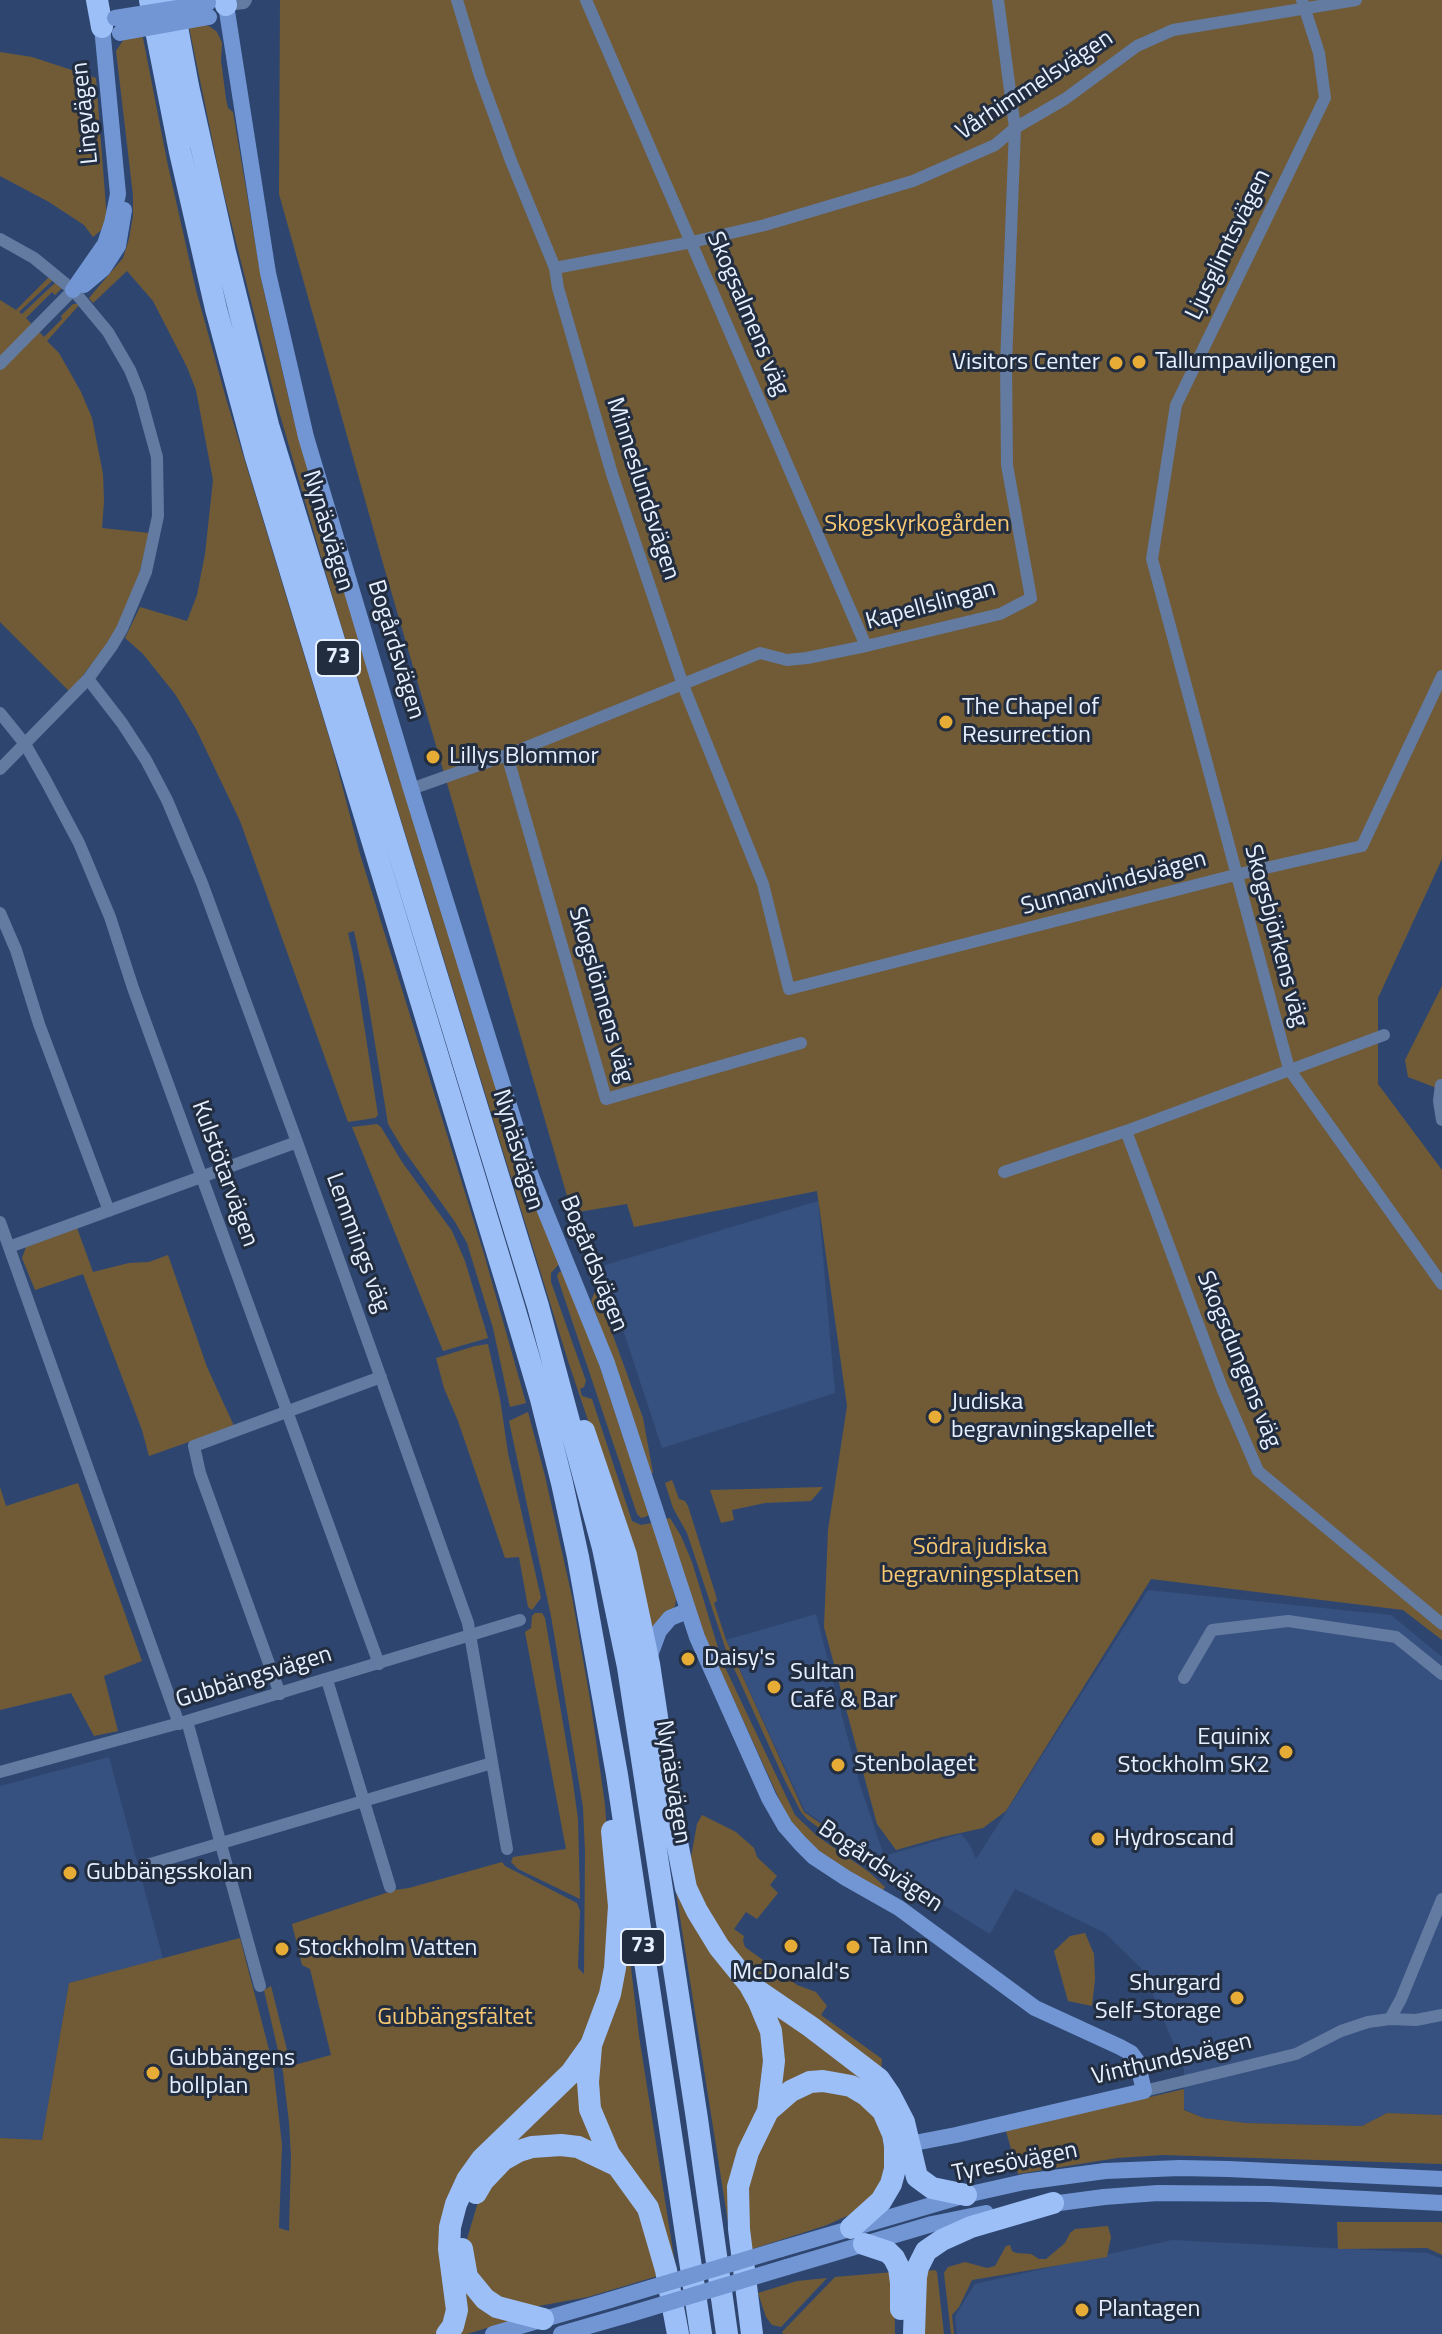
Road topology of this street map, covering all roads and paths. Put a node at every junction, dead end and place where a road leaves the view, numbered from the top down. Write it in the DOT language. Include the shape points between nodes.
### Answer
graph roads {
  1 [pos="97,0"];
  2 [pos="150,0"];
  3 [pos="172,0"];
  4 [pos="457,0"];
  5 [pos="586,0"];
  6 [pos="998,0"];
  7 [pos="1356,0"];
  8 [pos="1303,4"];
  9 [pos="223,5"];
  10 [pos="112,26"];
  11 [pos="1015,128"];
  12 [pos="0,239"];
  13 [pos="692,242"];
  14 [pos="555,268"];
  15 [pos="73,290"];
  16 [pos="0,364"];
  17 [pos="1152,559"];
  18 [pos="866,646"];
  19 [pos="1442,676"];
  20 [pos="88,679"];
  21 [pos="683,685"];
  22 [pos="0,713"];
  23 [pos="25,744"];
  24 [pos="507,755"];
  25 [pos="0,769"];
  26 [pos="411,789"];
  27 [pos="1235,875"];
  28 [pos="0,913"];
  29 [pos="789,989"];
  30 [pos="1384,1035"];
  31 [pos="801,1043"];
  32 [pos="1289,1069"];
  33 [pos="1442,1085"];
  34 [pos="1442,1120"];
  35 [pos="1126,1131"];
  36 [pos="297,1142"];
  37 [pos="1004,1172"];
  38 [pos="202,1178"];
  39 [pos="109,1211"];
  40 [pos="0,1222"];
  41 [pos="9,1247"];
  42 [pos="1442,1284"];
  43 [pos="538,1306"];
  44 [pos="381,1377"];
  45 [pos="288,1413"];
  46 [pos="603,1548"];
  47 [pos="687,1611"];
  48 [pos="520,1620"];
  49 [pos="1442,1624"];
  50 [pos="592,1631"];
  51 [pos="469,1637"];
  52 [pos="648,1660"];
  53 [pos="379,1664"];
  54 [pos="1442,1674"];
  55 [pos="1184,1678"];
  56 [pos="327,1680"];
  57 [pos="280,1694"];
  58 [pos="183,1722"];
  59 [pos="492,1763"];
  60 [pos="0,1772"];
  61 [pos="363,1801"];
  62 [pos="221,1844"];
  63 [pos="507,1849"];
  64 [pos="147,1865"];
  65 [pos="390,1887"];
  66 [pos="1442,1899"];
  67 [pos="749,1984"];
  68 [pos="260,1986"];
  69 [pos="1442,2015"];
  70 [pos="1390,2019"];
  71 [pos="591,2045"];
  72 [pos="1144,2091"];
  73 [pos="768,2111"];
  74 [pos="902,2145"];
  75 [pos="616,2165"];
  76 [pos="1442,2179"];
  77 [pos="966,2195"];
  78 [pos="1053,2203"];
  79 [pos="1442,2203"];
  80 [pos="857,2236"];
  81 [pos="543,2319"];
  82 [pos="447,2334"];
  83 [pos="493,2334"];
  84 [pos="561,2334"];
  85 [pos="678,2334"];
  86 [pos="701,2334"];
  87 [pos="727,2334"];
  88 [pos="752,2334"];
  89 [pos="899,2334"];
  90 [pos="914,2334"];
  1 -- 10 [label="highway"];
  2 -- 50 [label="highway, Nynäsvägen / 73" via="213,295 255,454 541,1399"];
  3 -- 43 [label="highway, Nynäsvägen / 73" via="268,425"];
  4 -- 14 [label="street, Minneslundsvägen" via="511,161"];
  5 -- 13 [label="street, Skogsalmens väg"];
  6 -- 11 [label="street, Kapellslingan"];
  7 -- 8 [label="street, Vårhimmelsvägen"];
  8 -- 11 [label="street, Vårhimmelsvägen" via="1173,30 1137,46"];
  8 -- 17 [label="street, Ljusglimtsvägen" via="1319,53 1325,98 1176,405"];
  9 -- 10 [label="street, bridge"];
  9 -- 26 [label="street, Bogårdsvägen" via="268,273 306,437"];
  10 -- 15 [label="street, Lingvägen" via="118,194 105,244"];
  11 -- 13 [label="street, Vårhimmelsvägen" via="995,145 913,181"];
  11 -- 18 [label="street, Kapellslingan" via="1007,465 1031,598 1000,614"];
  12 -- 15 [label="street"];
  13 -- 14 [label="street, Vårhimmelsvägen"];
  13 -- 18 [label="street, Skogsalmens väg"];
  14 -- 21 [label="street, Minneslundsvägen" via="612,474"];
  15 -- 16 [label="street, Lingvägen"];
  15 -- 20 [label="street" via="108,332 130,370 157,457 158,516 146,572 122,629"];
  17 -- 27 [label="street, Skogsbjörkens väg"];
  18 -- 21 [label="street, Kapellslingan" via="787,660 760,653"];
  19 -- 27 [label="street, Sunnanvindsvägen" via="1362,846"];
  20 -- 23 [label="street"];
  20 -- 36 [label="street, Lemmings väg" via="146,760 167,800"];
  21 -- 24 [label="street, Kapellslingan"];
  21 -- 29 [label="street, Minneslundsvägen" via="763,884"];
  22 -- 23 [label="street, Kulstötarvägen"];
  23 -- 25 [label="street"];
  23 -- 38 [label="street, Kulstötarvägen" via="79,843 110,917"];
  24 -- 26 [label="street, Kapellslingan"];
  24 -- 31 [label="street, Skogslönnens väg" via="606,1099"];
  26 -- 47 [label="street, Bogårdsvägen" via="531,1176 607,1363"];
  27 -- 29 [label="street, Sunnanvindsvägen"];
  27 -- 32 [label="street, Skogsbjörkens väg"];
  28 -- 39 [label="street"];
  30 -- 32 [label="street"];
  32 -- 35 [label="street"];
  32 -- 42 [label="street, Skogsbjörkens väg"];
  33 -- 34 [label="street"];
  35 -- 37 [label="street"];
  35 -- 49 [label="street, Skogsdungens väg" via="1258,1471"];
  36 -- 38 [label="street"];
  36 -- 44 [label="street, Lemmings väg"];
  38 -- 39 [label="street"];
  38 -- 45 [label="street, Kulstötarvägen"];
  39 -- 41 [label="street"];
  40 -- 41 [label="street"];
  41 -- 58 [label="street"];
  43 -- 46 [label="highway, Nynäsvägen / 73"];
  43 -- 52 [label="highway" via="626,1555"];
  44 -- 45 [label="street"];
  44 -- 51 [label="street, Lemmings väg"];
  45 -- 53 [label="street, Kulstötarvägen"];
  45 -- 57 [label="street" via="194,1446"];
  46 -- 52 [label="highway"];
  46 -- 87 [label="highway, Nynäsvägen / 73" via="632,1691"];
  47 -- 52 [label="street" via="670,1618 659,1631"];
  47 -- 72 [label="street, Bogårdsvägen" via="769,1798 800,1843 1035,2008 1131,2053"];
  48 -- 51 [label="street, Gubbängsvägen"];
  50 -- 71 [label="highway" via="619,1906 610,1994"];
  50 -- 86 [label="highway, Nynäsvägen / 73"];
  51 -- 53 [label="street, Gubbängsvägen"];
  51 -- 59 [label="street, Lemmings väg"];
  52 -- 67 [label="highway" via="686,1888 719,1947"];
  53 -- 56 [label="street, Gubbängsvägen"];
  54 -- 55 [label="street" via="1396,1637 1288,1621 1212,1630"];
  56 -- 57 [label="street, Gubbängsvägen"];
  56 -- 61 [label="street"];
  57 -- 58 [label="street, Gubbängsvägen"];
  58 -- 60 [label="street, Gubbängsvägen"];
  58 -- 62 [label="street"];
  59 -- 61 [label="street"];
  59 -- 63 [label="street, Lemmings väg"];
  61 -- 62 [label="street"];
  61 -- 65 [label="street"];
  62 -- 64 [label="street"];
  62 -- 68 [label="street"];
  66 -- 70 [label="street"];
  67 -- 73 [label="highway" via="773,2045"];
  67 -- 74 [label="highway" via="879,2079 899,2110"];
  69 -- 70 [label="street, Vinthundsvägen"];
  70 -- 72 [label="street, Vinthundsvägen" via="1341,2031 1296,2054"];
  71 -- 75 [label="highway" via="590,2109"];
  71 -- 82 [label="highway" via="571,2073 467,2180 450,2227 457,2310"];
  72 -- 74 [label="street, Vinthundsvägen"];
  73 -- 74 [label="highway" via="810,2082 836,2082 874,2102"];
  73 -- 88 [label="highway" via="738,2187"];
  74 -- 77 [label="highway" via="925,2184"];
  74 -- 80 [label="highway" via="886,2193"];
  75 -- 81 [label="highway" via="578,2147 532,2147 503,2160 475,2195 463,2233 467,2277 497,2307"];
  75 -- 85 [label="highway" via="648,2208"];
  76 -- 77 [label="street, Tyresövägen" via="1140,2169 1049,2178"];
  77 -- 80 [label="street, Tyresövägen"];
  78 -- 79 [label="street, Tyresövägen" via="1173,2193"];
  78 -- 80 [label="street, Tyresövägen"];
  78 -- 90 [label="highway" via="971,2227 926,2251 916,2277"];
  80 -- 81 [label="street, Tyresövägen, bridge" via="781,2249"];
  80 -- 84 [label="street, Tyresövägen, bridge" via="787,2267"];
  80 -- 89 [label="highway" via="888,2252 899,2268"];
  81 -- 83 [label="street, Tyresövägen"];
}
